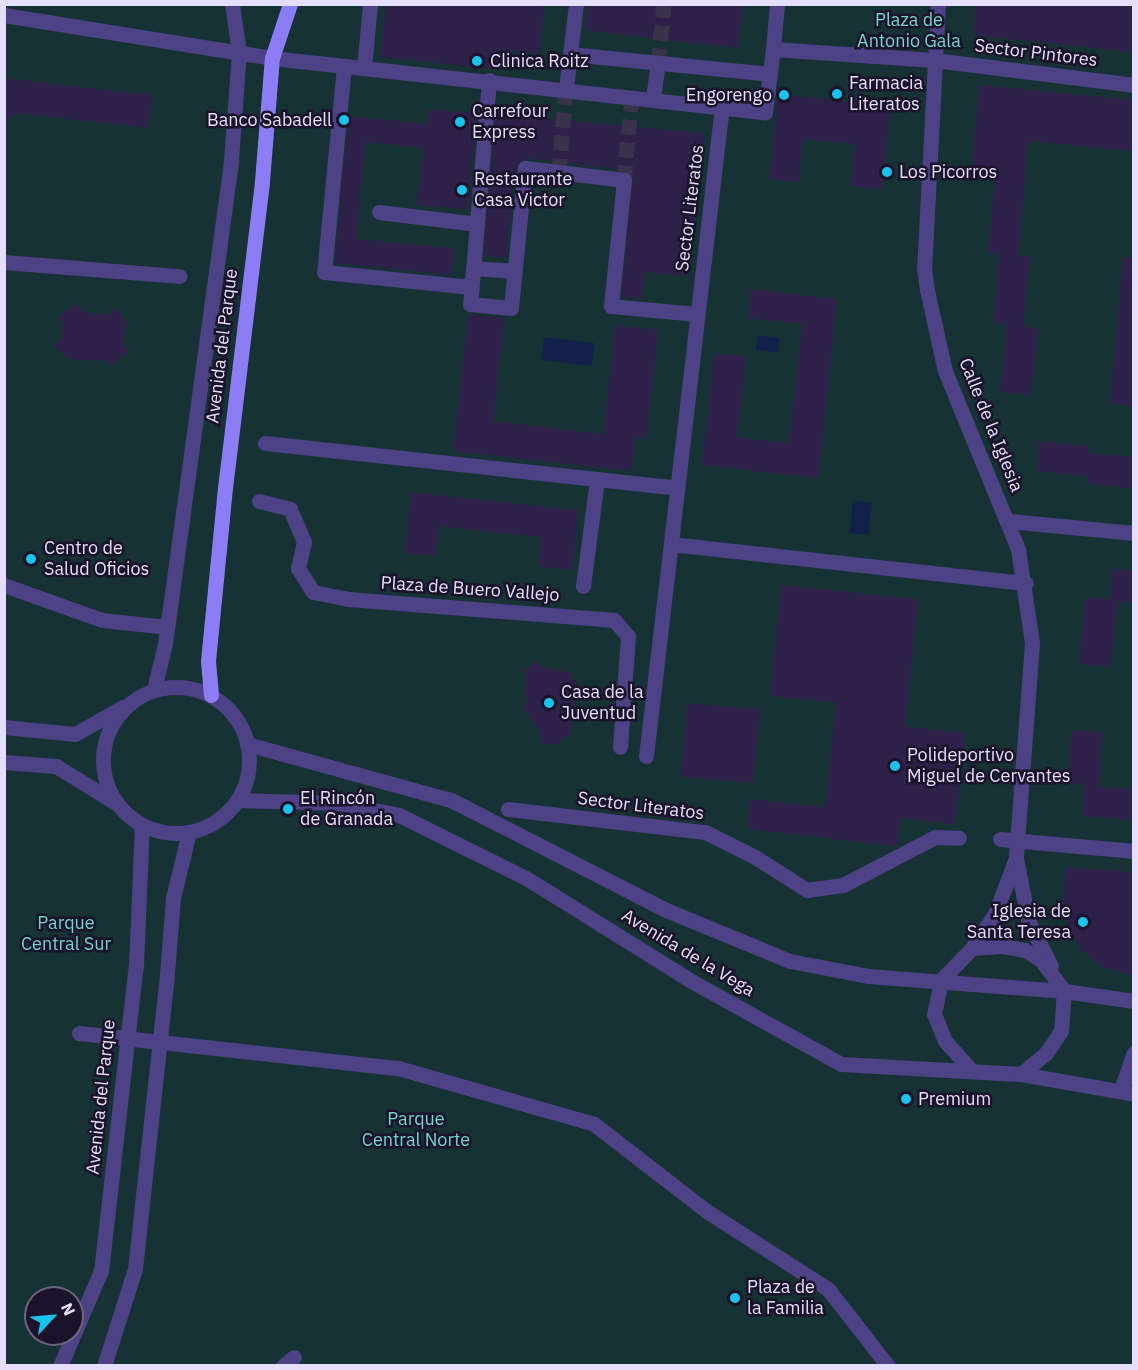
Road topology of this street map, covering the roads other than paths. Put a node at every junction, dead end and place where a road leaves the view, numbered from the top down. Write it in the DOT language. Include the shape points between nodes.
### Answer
graph roads {
  1 [pos="232,4"];
  2 [pos="291,4"];
  3 [pos="370,4"];
  4 [pos="576,4"];
  5 [pos="777,4"];
  6 [pos="938,4"];
  7 [pos="4,15"];
  8 [pos="773,50"];
  9 [pos="239,52"];
  10 [pos="570,54"];
  11 [pos="272,58"];
  12 [pos="934,60"];
  13 [pos="658,63"];
  14 [pos="344,66"];
  15 [pos="364,68"];
  16 [pos="770,74"];
  17 [pos="489,81"];
  18 [pos="1134,85"];
  19 [pos="566,88"];
  20 [pos="653,98"];
  21 [pos="722,106"];
  22 [pos="379,213"];
  23 [pos="477,224"];
  24 [pos="4,262"];
  25 [pos="473,268"];
  26 [pos="515,271"];
  27 [pos="179,276"];
  28 [pos="471,287"];
  29 [pos="697,314"];
  30 [pos="265,442"];
  31 [pos="597,479"];
  32 [pos="678,488"];
  33 [pos="259,501"];
  34 [pos="1010,520"];
  35 [pos="1134,533"];
  36 [pos="671,544"];
  37 [pos="1026,583"];
  38 [pos="4,585"];
  39 [pos="582,586"];
  40 [pos="167,627"];
  41 [pos="154,689"];
  42 [pos="211,695"];
  43 [pos="125,705"];
  44 [pos="4,727"];
  45 [pos="247,744"];
  46 [pos="620,747"];
  47 [pos="646,756"];
  48 [pos="4,762"];
  49 [pos="237,801"];
  50 [pos="116,803"];
  51 [pos="508,809"];
  52 [pos="142,825"];
  53 [pos="189,832"];
  54 [pos="959,838"];
  55 [pos="1000,839"];
  56 [pos="1017,840"];
  57 [pos="1134,851"];
  58 [pos="1016,858"];
  59 [pos="972,948"];
  60 [pos="941,980"];
  61 [pos="1064,991"];
  62 [pos="1134,1001"];
  63 [pos="79,1033"];
  64 [pos="1134,1053"];
  65 [pos="972,1071"];
  66 [pos="1021,1074"];
  67 [pos="1127,1092"];
  68 [pos="107,1364"];
  69 [pos="60,1365"];
  70 [pos="888,1365"];
  1 -- 9 [label="street, Avenida del Parque"];
  2 -- 11 [label="street, Avenida del Parque"];
  3 -- 15 [label="street"];
  4 -- 10 [label="street"];
  5 -- 8 [label="street"];
  6 -- 12 [label="street, Calle de la Iglesia"];
  7 -- 9 [label="street"];
  8 -- 12 [label="street"];
  8 -- 16 [label="street"];
  9 -- 11 [label="street"];
  9 -- 40 [label="street, Avenida del Parque" via="217,278"];
  10 -- 13 [label="street"];
  10 -- 19 [label="street"];
  11 -- 14 [label="street"];
  11 -- 42 [label="street, Avenida del Parque" via="262,181 208,661"];
  12 -- 18 [label="street, Sector Pintores"];
  12 -- 34 [label="street, Calle de la Iglesia" via="924,268 927,290 945,371"];
  13 -- 16 [label="street"];
  13 -- 20 [label="street"];
  14 -- 15 [label="street"];
  14 -- 28 [label="street" via="324,272"];
  15 -- 17 [label="street"];
  16 -- 21 [label="street" via="765,112"];
  17 -- 19 [label="street"];
  17 -- 23 [label="street"];
  19 -- 20 [label="street"];
  20 -- 21 [label="street"];
  21 -- 29 [label="street, Sector Literatos"];
  22 -- 23 [label="street"];
  23 -- 25 [label="street"];
  24 -- 27 [label="street"];
  25 -- 26 [label="street"];
  25 -- 28 [label="street"];
  26 -- 28 [label="street" via="511,308 470,304"];
  26 -- 29 [label="street" via="525,168 624,180 611,306"];
  29 -- 32 [label="street, Sector Literatos"];
  30 -- 31 [label="street"];
  31 -- 32 [label="street"];
  31 -- 39 [label="street"];
  32 -- 36 [label="street, Sector Literatos"];
  33 -- 46 [label="street, Plaza de Buero Vallejo" via="290,509 304,542 298,568 313,592 348,599 614,620 628,636"];
  34 -- 35 [label="street"];
  34 -- 37 [label="street, Calle de la Iglesia"];
  36 -- 37 [label="street"];
  36 -- 47 [label="street, Sector Literatos"];
  37 -- 56 [label="street, Calle de la Iglesia" via="1032,643"];
  38 -- 40 [label="street" via="102,620"];
  40 -- 41 [label="street, Avenida del Parque"];
  41 -- 42 [label="street" via="183,686"];
  41 -- 43 [label="street"];
  42 -- 45 [label="street" via="240,725"];
  43 -- 44 [label="street" via="75,734"];
  43 -- 50 [label="street" via="106,735 103,770"];
  45 -- 49 [label="street" via="248,774"];
  45 -- 60 [label="street, Avenida de la Vega" via="451,800 666,910 790,961 868,976"];
  48 -- 50 [label="street" via="56,766"];
  49 -- 53 [label="street" via="210,825"];
  49 -- 65 [label="street, Avenida de la Vega" via="339,803 399,815 525,878 693,982 842,1064"];
  50 -- 52 [label="street"];
  51 -- 54 [label="street, Sector Literatos" via="705,832 807,890 843,885 935,837"];
  52 -- 53 [label="street" via="165,832"];
  52 -- 69 [label="street, Avenida del Parque, bridge" via="135,966 101,1271"];
  53 -- 68 [label="street, bridge" via="173,898 135,1269"];
  55 -- 56 [label="street"];
  56 -- 57 [label="street"];
  56 -- 58 [label="street, Calle de la Iglesia"];
  58 -- 59 [label="street, Calle de la Iglesia" via="995,914"];
  58 -- 61 [label="street, Calle de la Iglesia" via="1028,920"];
  59 -- 60 [label="street, Calle de la Iglesia"];
  59 -- 61 [label="street" via="1025,950 1041,960"];
  60 -- 61 [label="street, Avenida de la Vega"];
  60 -- 65 [label="street" via="934,1014 945,1041"];
  61 -- 62 [label="street, Avenida de la Vega"];
  61 -- 66 [label="street" via="1061,1031 1046,1053"];
  63 -- 70 [label="street" via="398,1068 594,1124 704,1217 828,1289"];
  64 -- 67 [label="street"];
  65 -- 66 [label="street, Avenida de la Vega"];
  66 -- 67 [label="street, Avenida de la Vega"];
}
